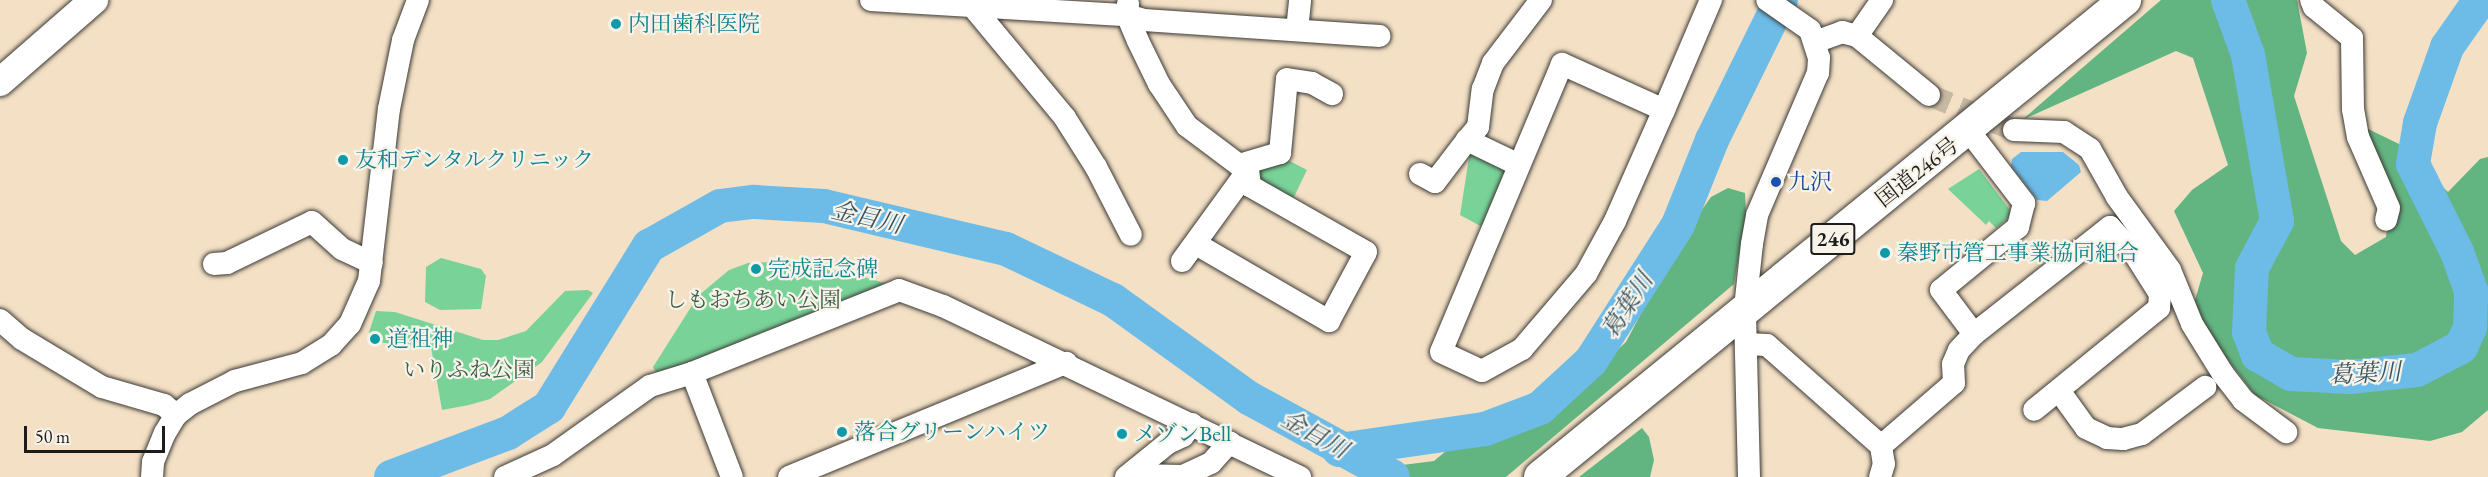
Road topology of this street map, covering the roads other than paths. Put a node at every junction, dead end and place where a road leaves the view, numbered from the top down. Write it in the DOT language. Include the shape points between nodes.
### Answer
graph roads {
  1 [pos="94,0"];
  2 [pos="418,0"];
  3 [pos="871,0"];
  4 [pos="1300,0"];
  5 [pos="1541,0"];
  6 [pos="1711,0"];
  7 [pos="1767,0"];
  8 [pos="1882,0"];
  9 [pos="2125,0"];
  10 [pos="2311,0"];
  11 [pos="973,7"];
  12 [pos="1128,7"];
  13 [pos="1297,30"];
  14 [pos="1379,36"];
  15 [pos="1857,36"];
  16 [pos="1815,42"];
  17 [pos="0,82"];
  18 [pos="1332,94"];
  19 [pos="1929,95"];
  20 [pos="1664,110"];
  21 [pos="2014,130"];
  22 [pos="1968,131"];
  23 [pos="1467,140"];
  24 [pos="1520,165"];
  25 [pos="1243,167"];
  26 [pos="1420,174"];
  27 [pos="2386,220"];
  28 [pos="1131,235"];
  29 [pos="2143,251"];
  30 [pos="372,263"];
  31 [pos="214,264"];
  32 [pos="1746,308"];
  33 [pos="0,320"];
  34 [pos="1974,334"];
  35 [pos="1746,344"];
  36 [pos="1066,363"];
  37 [pos="693,373"];
  38 [pos="2205,387"];
  39 [pos="2060,392"];
  40 [pos="2034,410"];
  41 [pos="176,415"];
  42 [pos="1192,424"];
  43 [pos="2286,432"];
  44 [pos="1230,442"];
  45 [pos="1881,446"];
  46 [pos="1128,476"];
  47 [pos="152,477"];
  48 [pos="505,477"];
  49 [pos="732,477"];
  50 [pos="789,477"];
  51 [pos="1300,477"];
  52 [pos="1540,477"];
  53 [pos="1749,477"];
  54 [pos="1880,477"];
  1 -- 17 [label="main road"];
  2 -- 30 [label="street" via="388,109"];
  3 -- 11 [label="street"];
  4 -- 13 [label="street"];
  5 -- 23 [label="street" via="1493,63 1483,89 1478,127"];
  6 -- 20 [label="street"];
  7 -- 16 [label="street" via="1810,30"];
  8 -- 15 [label="street"];
  9 -- 22 [label="highway, 国道246号 / 246"];
  10 -- 27 [label="street" via="2314,7 2352,38 2353,108 2358,137 2389,208"];
  11 -- 12 [label="street"];
  11 -- 28 [label="street" via="1065,118"];
  12 -- 13 [label="street" via="1144,20"];
  12 -- 25 [label="street" via="1159,84 1187,126"];
  13 -- 14 [label="street"];
  15 -- 16 [label="street" via="1842,32"];
  15 -- 19 [label="street"];
  16 -- 32 [label="street" via="1818,73 1756,215"];
  18 -- 25 [label="street" via="1312,83 1287,79 1280,153"];
  20 -- 24 [label="street" via="1562,64"];
  20 -- 24 [label="street" via="1615,221 1586,274 1522,349 1482,371 1441,352"];
  21 -- 29 [label="street" via="2046,128 2077,137 2101,165"];
  22 -- 32 [label="highway, 国道246号 / 246"];
  22 -- 34 [label="street" via="2024,203 2018,227 1941,290"];
  23 -- 24 [label="street"];
  23 -- 26 [label="street" via="1435,182"];
  25 -- 25 [label="street" via="1250,186 1366,252 1329,321 1189,253"];
  29 -- 34 [label="street" via="2110,227"];
  29 -- 39 [label="street" via="2160,294 2159,308"];
  29 -- 43 [label="street" via="2170,270 2192,324 2243,400"];
  30 -- 31 [label="street" via="342,249 312,222 227,263"];
  30 -- 41 [label="street" via="364,298 350,324 331,345 302,363 235,381 205,394"];
  32 -- 35 [label="street"];
  32 -- 52 [label="highway, 国道246号 / 246"];
  33 -- 41 [label="street" via="22,339 102,387 164,405"];
  34 -- 45 [label="street" via="1959,350 1953,364 1954,383"];
  35 -- 45 [label="street" via="1767,345"];
  35 -- 53 [label="street"];
  36 -- 37 [label="street" via="899,290"];
  36 -- 42 [label="street"];
  36 -- 50 [label="street"];
  37 -- 48 [label="street" via="650,386 553,455"];
  37 -- 49 [label="street"];
  38 -- 39 [label="street" via="2142,434 2123,439 2107,438 2086,428"];
  39 -- 40 [label="street"];
  41 -- 47 [label="street" via="153,462"];
  42 -- 44 [label="street"];
  42 -- 46 [label="street" via="1183,436 1168,443"];
  44 -- 46 [label="street" via="1211,463 1183,476"];
  44 -- 51 [label="street"];
  45 -- 54 [label="street" via="1884,464"];
}
